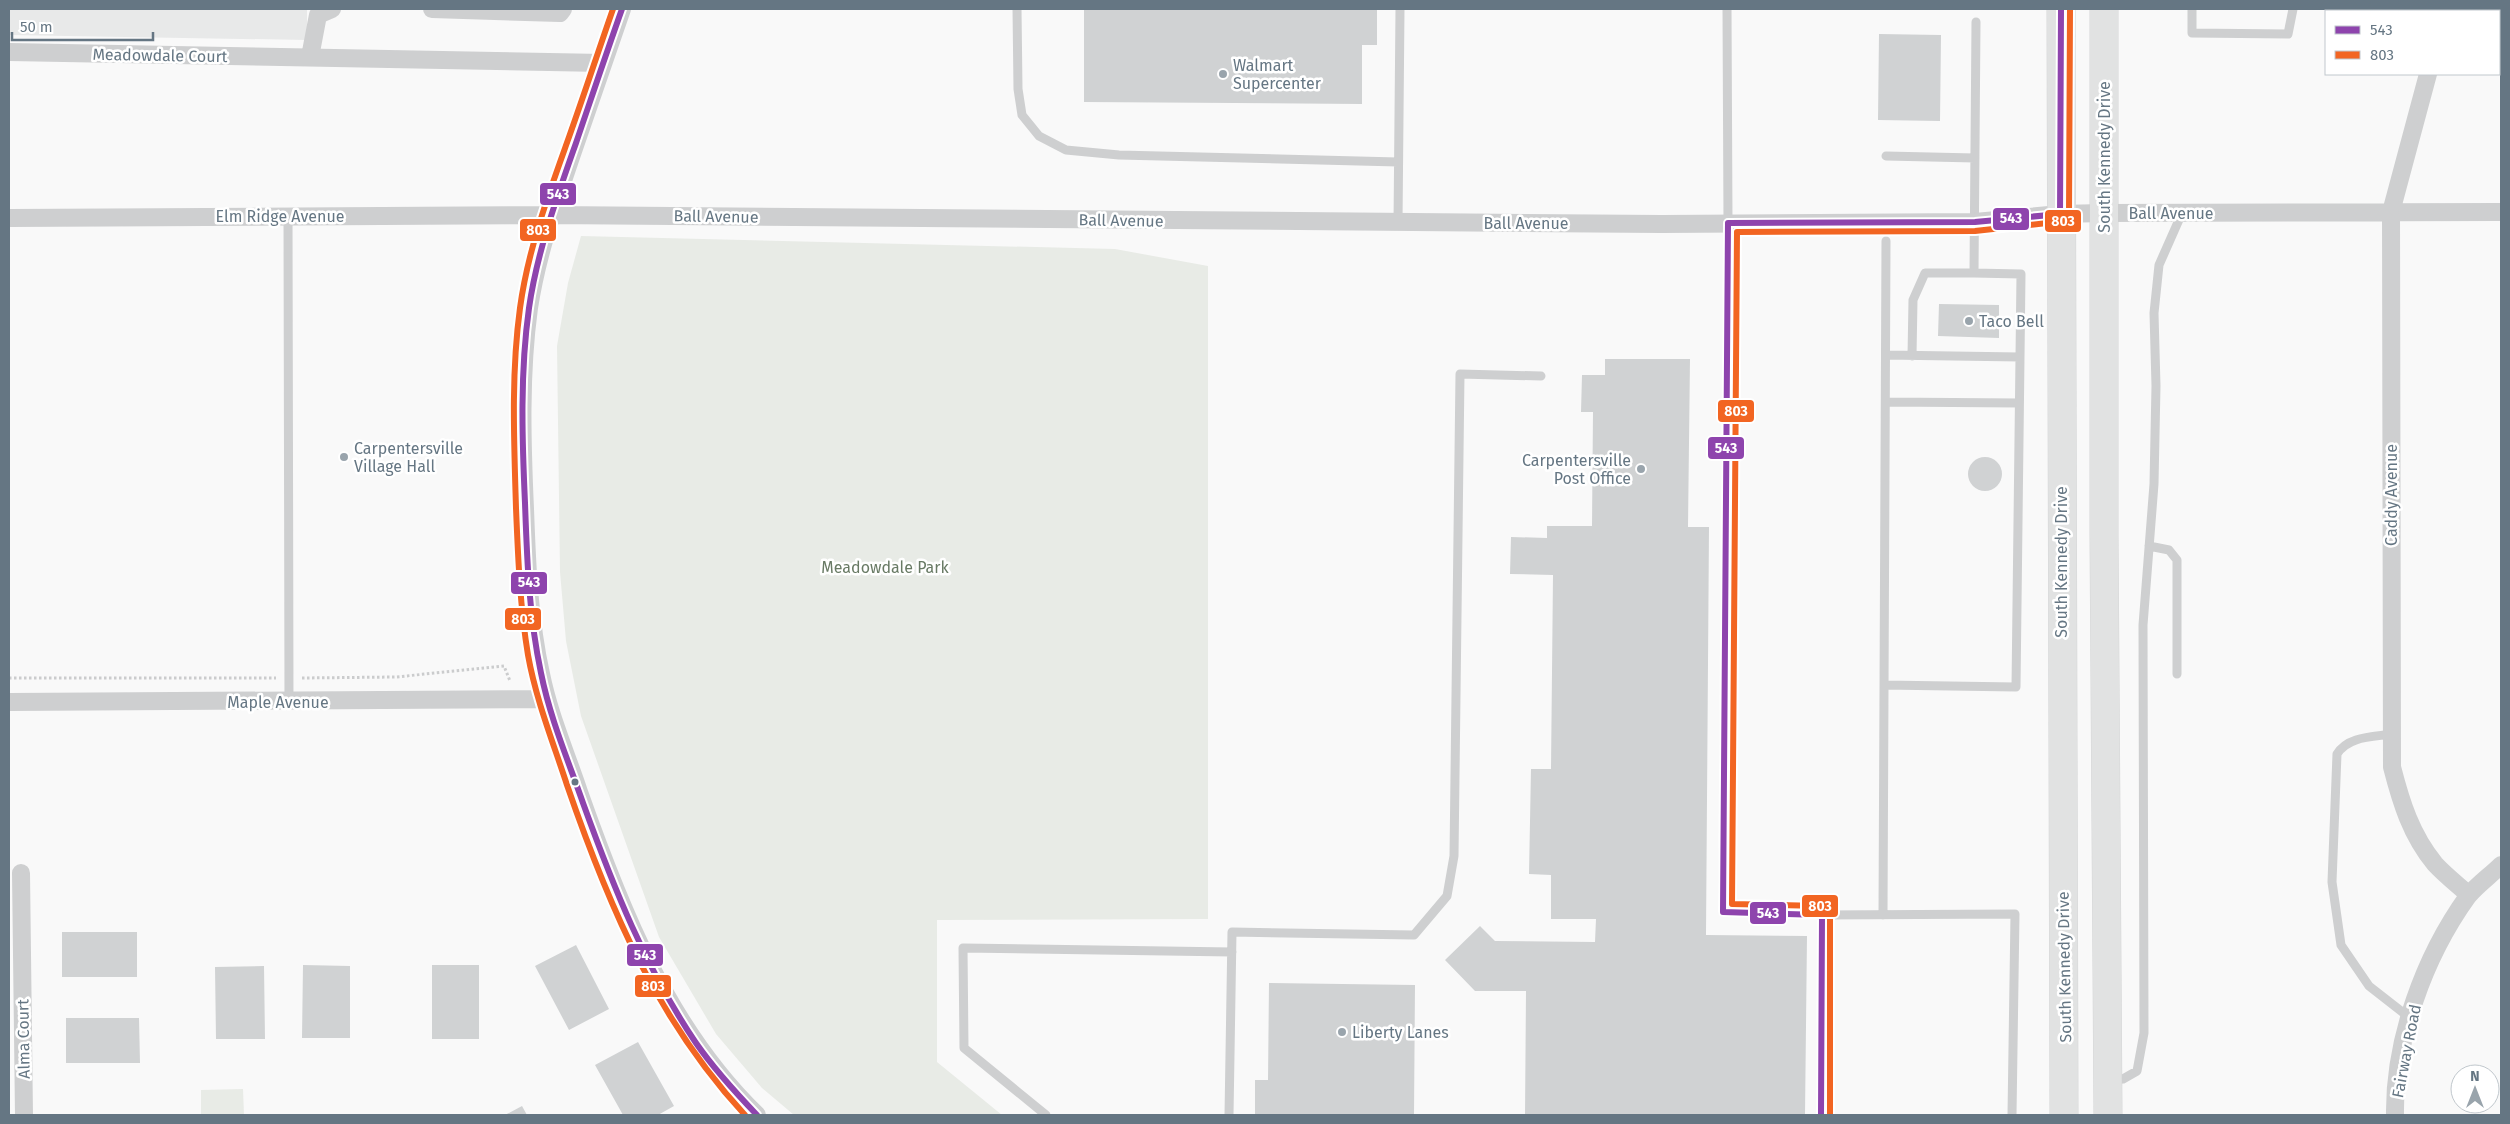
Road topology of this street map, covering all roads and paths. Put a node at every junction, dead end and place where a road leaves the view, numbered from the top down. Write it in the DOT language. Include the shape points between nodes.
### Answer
graph roads {
  1 [pos="332,9"];
  2 [pos="432,9"];
  3 [pos="563,9"];
  4 [pos="622,9"];
  5 [pos="1017,9"];
  6 [pos="1400,9"];
  7 [pos="1727,9"];
  8 [pos="2061,9"];
  9 [pos="2104,9"];
  10 [pos="2192,9"];
  11 [pos="2292,9"];
  12 [pos="1976,22"];
  13 [pos="9,52"];
  14 [pos="310,58"];
  15 [pos="603,64"];
  16 [pos="2428,75"];
  17 [pos="1886,156"];
  18 [pos="1975,158"];
  19 [pos="1398,162"];
  20 [pos="2182,212"];
  21 [pos="2391,212"];
  22 [pos="2501,212"];
  23 [pos="2103,213"];
  24 [pos="2060,214"];
  25 [pos="551,215"];
  26 [pos="288,216"];
  27 [pos="9,218"];
  28 [pos="1975,222"];
  29 [pos="1398,223"];
  30 [pos="1728,223"];
  31 [pos="1886,241"];
  32 [pos="1974,273"];
  33 [pos="1886,355"];
  34 [pos="1912,356"];
  35 [pos="2020,358"];
  36 [pos="1541,376"];
  37 [pos="1886,402"];
  38 [pos="2019,403"];
  39 [pos="2149,546"];
  40 [pos="2177,674"];
  41 [pos="1884,686"];
  42 [pos="547,699"];
  43 [pos="9,702"];
  44 [pos="289,702"];
  45 [pos="2392,734"];
  46 [pos="2501,864"];
  47 [pos="21,873"];
  48 [pos="2469,895"];
  49 [pos="1822,915"];
  50 [pos="1883,915"];
  51 [pos="1232,952"];
  52 [pos="2410,1018"];
  53 [pos="2108,1080"];
  54 [pos="24,1115"];
  55 [pos="757,1115"];
  56 [pos="1046,1115"];
  57 [pos="1229,1115"];
  58 [pos="1822,1115"];
  59 [pos="2012,1115"];
  60 [pos="2064,1115"];
  61 [pos="2108,1115"];
  62 [pos="2395,1115"];
  1 -- 14 [label="street" via="318,15"];
  2 -- 3 [label="street" via="560,12"];
  4 -- 15 [label="street"];
  5 -- 19 [label="lane" via="1018,89 1022,115 1040,136 1066,150 1119,155"];
  6 -- 19 [label="lane"];
  7 -- 30 [label="lane"];
  8 -- 24 [label="main road, South Kennedy Drive"];
  9 -- 23 [label="main road, South Kennedy Drive"];
  10 -- 11 [label="lane" via="2192,33 2288,34"];
  12 -- 18 [label="lane"];
  13 -- 14 [label="street, Meadowdale Court"];
  14 -- 15 [label="street, Meadowdale Court"];
  15 -- 25 [label="street"];
  16 -- 21 [label="street, Caddy Avenue"];
  17 -- 18 [label="lane"];
  18 -- 28 [label="lane"];
  19 -- 29 [label="lane"];
  20 -- 21 [label="street, Ball Avenue"];
  20 -- 23 [label="street, Ball Avenue"];
  20 -- 39 [label="lane" via="2159,265 2154,313 2155,445"];
  21 -- 22 [label="street, Ball Avenue"];
  21 -- 45 [label="street, Caddy Avenue"];
  23 -- 24 [label="street, Ball Avenue"];
  23 -- 53 [label="main road, South Kennedy Drive"];
  24 -- 28 [label="street, Ball Avenue"];
  24 -- 60 [label="main road, South Kennedy Drive"];
  25 -- 26 [label="street, Elm Ridge Avenue"];
  25 -- 29 [label="street, Ball Avenue"];
  25 -- 42 [label="street" via="529,307 523,412 527,563 536,644"];
  26 -- 27 [label="street, Elm Ridge Avenue"];
  26 -- 44 [label="lane"];
  28 -- 30 [label="street, Ball Avenue"];
  28 -- 32 [label="lane"];
  29 -- 30 [label="street, Ball Avenue"];
  30 -- 49 [label="lane" via="1723,912"];
  31 -- 33 [label="lane"];
  32 -- 34 [label="lane" via="1926,273 1913,300"];
  32 -- 35 [label="lane" via="2021,274"];
  33 -- 34 [label="lane"];
  33 -- 37 [label="lane"];
  34 -- 35 [label="lane"];
  35 -- 38 [label="lane"];
  36 -- 51 [label="lane" via="1460,374 1454,856 1447,896 1414,935 1232,932"];
  37 -- 38 [label="lane"];
  37 -- 41 [label="lane"];
  38 -- 41 [label="lane" via="2016,687"];
  39 -- 40 [label="lane" via="2169,550 2177,560"];
  39 -- 53 [label="lane" via="2143,626 2144,1033 2137,1071 2123,1079"];
  41 -- 50 [label="lane"];
  42 -- 44 [label="street, Maple Avenue"];
  42 -- 55 [label="street" via="621,907 662,988 699,1048"];
  43 -- 44 [label="street, Maple Avenue"];
  45 -- 48 [label="street, Caddy Avenue" via="2392,766 2401,802 2414,833 2436,864"];
  45 -- 52 [label="lane" via="2351,741 2337,754 2332,882 2341,945 2369,986"];
  46 -- 48 [label="street, Fairway Road"];
  47 -- 54 [label="street, Alma Court"];
  48 -- 52 [label="street, Fairway Road" via="2439,945"];
  49 -- 50 [label="lane"];
  49 -- 58 [label="lane"];
  50 -- 59 [label="lane" via="2015,914"];
  51 -- 56 [label="lane" via="963,948 964,1048"];
  51 -- 57 [label="lane"];
  52 -- 62 [label="street, Fairway Road" via="2395,1096"];
  53 -- 61 [label="main road, South Kennedy Drive"];
}
